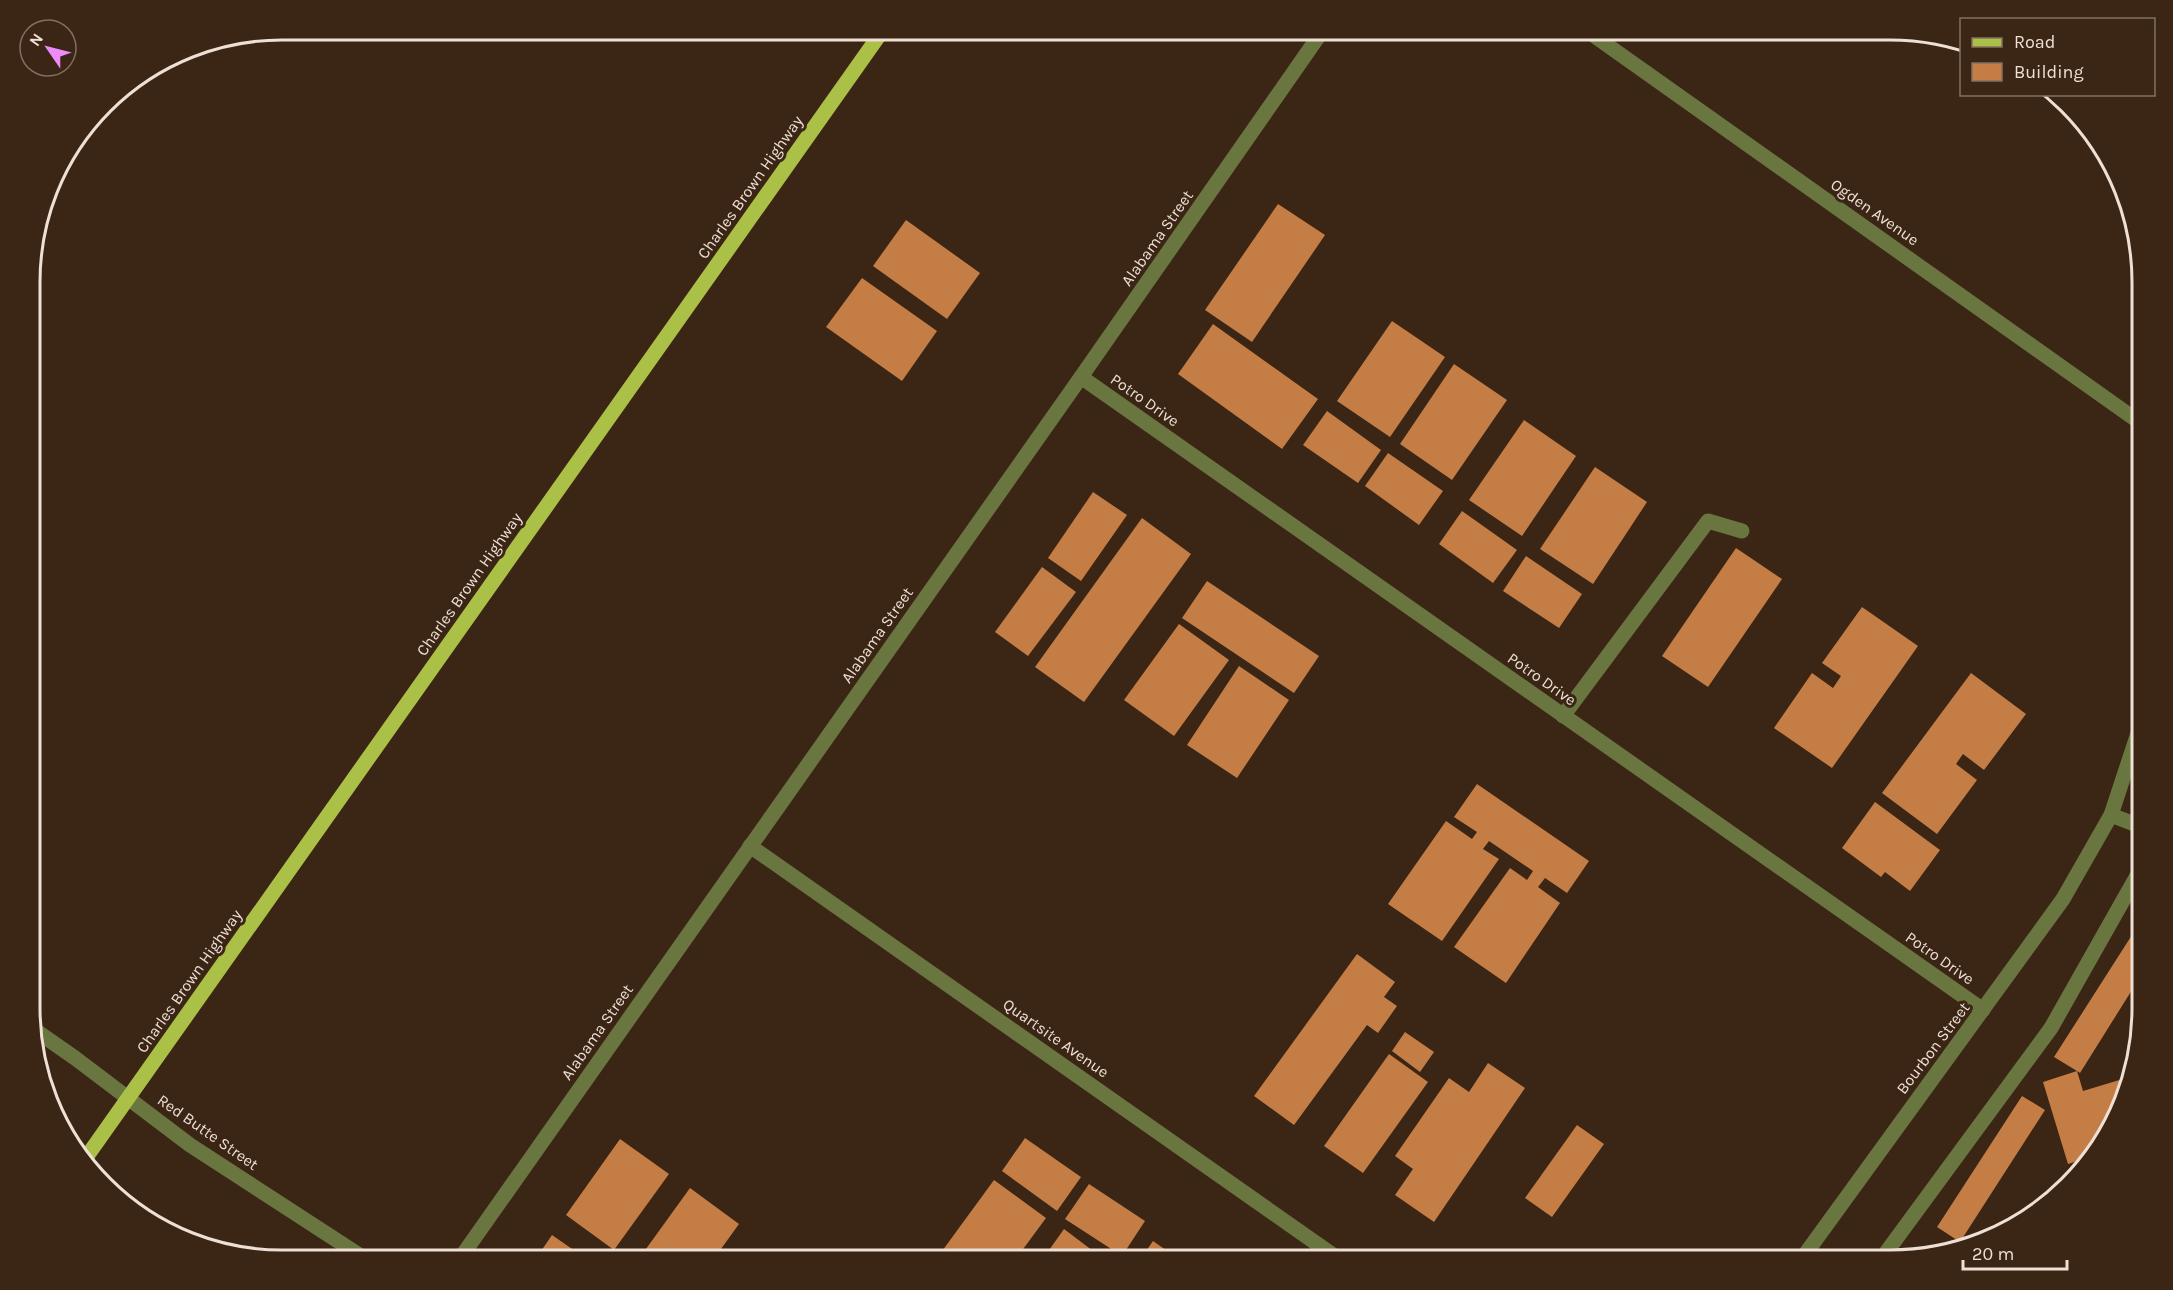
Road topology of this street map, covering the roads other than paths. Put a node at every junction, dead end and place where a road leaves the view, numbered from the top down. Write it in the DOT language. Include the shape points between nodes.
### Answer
graph roads {
  1 [pos="876,40"];
  2 [pos="1316,40"];
  3 [pos="1600,40"];
  4 [pos="1081,377"];
  5 [pos="2132,417"];
  6 [pos="1742,531"];
  7 [pos="1563,716"];
  8 [pos="2132,751"];
  9 [pos="2111,815"];
  10 [pos="2132,822"];
  11 [pos="750,846"];
  12 [pos="2132,885"];
  13 [pos="1983,1010"];
  14 [pos="43,1036"];
  15 [pos="128,1098"];
  16 [pos="89,1153"];
  17 [pos="352,1250"];
  18 [pos="466,1250"];
  19 [pos="1326,1250"];
  20 [pos="1808,1250"];
  21 [pos="1888,1250"];
  1 -- 15 [label="main road, Charles Brown Highway"];
  2 -- 4 [label="street, Alabama Street"];
  3 -- 5 [label="street, Ogden Avenue"];
  4 -- 7 [label="street, Potro Drive"];
  4 -- 11 [label="street, Alabama Street"];
  6 -- 7 [label="street" via="1708,521"];
  7 -- 13 [label="street, Potro Drive"];
  8 -- 9 [label="street, Bourbon Street"];
  9 -- 10 [label="street"];
  9 -- 13 [label="street, Bourbon Street" via="2063,899"];
  11 -- 18 [label="street, Alabama Street"];
  11 -- 19 [label="street, Quartsite Avenue"];
  12 -- 21 [label="street" via="2051,1028"];
  13 -- 20 [label="street, Bourbon Street"];
  14 -- 15 [label="street, Red Butte Street"];
  15 -- 16 [label="main road, Charles Brown Highway"];
  15 -- 17 [label="street, Red Butte Street" via="190,1145"];
}
